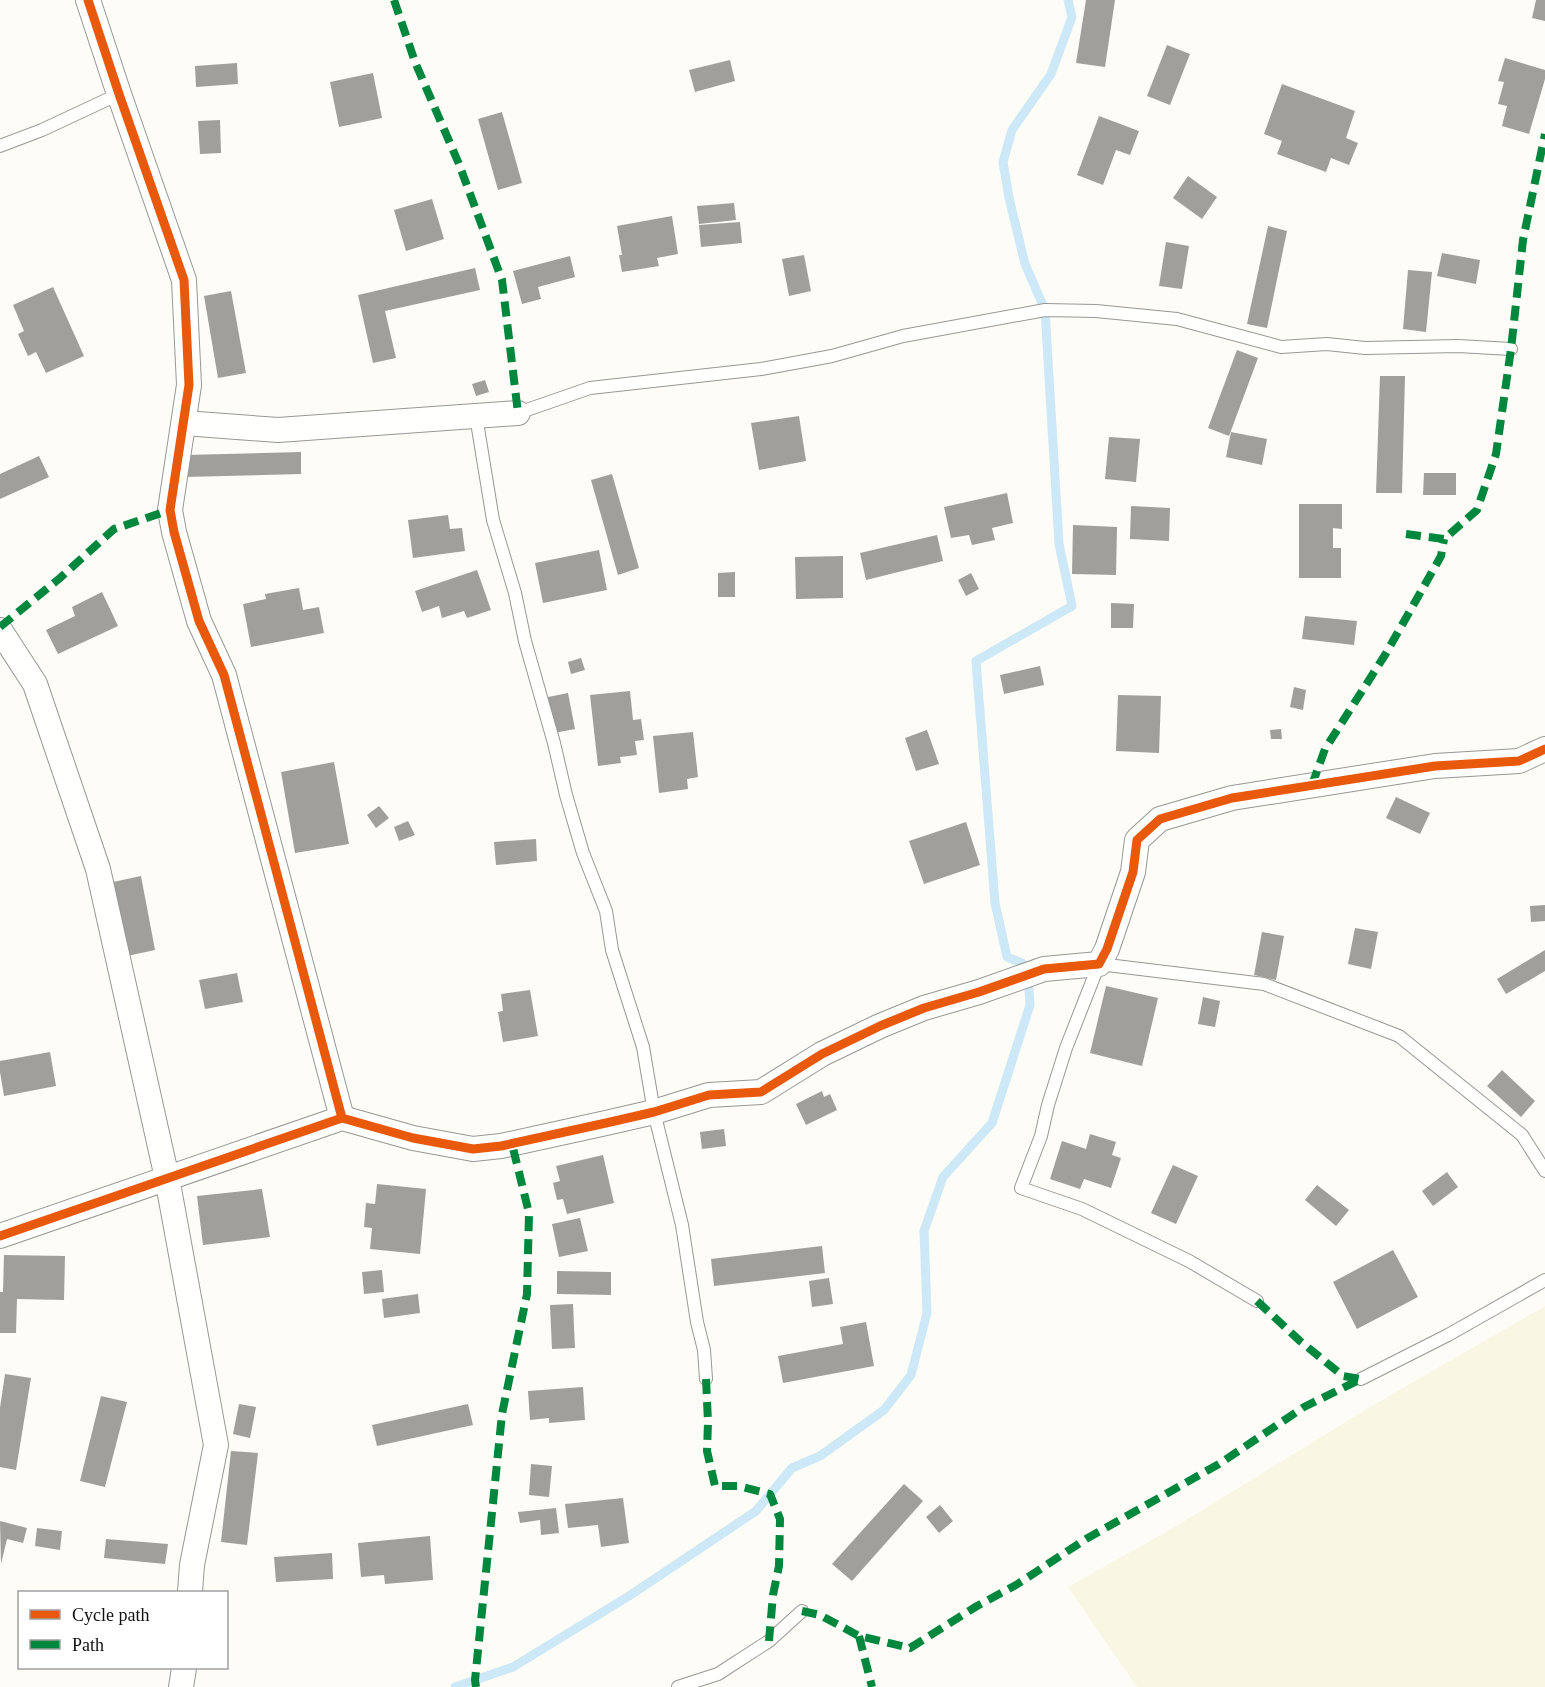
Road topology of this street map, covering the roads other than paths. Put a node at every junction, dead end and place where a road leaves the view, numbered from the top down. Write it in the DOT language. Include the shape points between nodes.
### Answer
graph roads {
  1 [pos="88,0"];
  2 [pos="119,94"];
  3 [pos="0,146"];
  4 [pos="1511,349"];
  5 [pos="518,413"];
  6 [pos="476,416"];
  7 [pos="184,423"];
  8 [pos="0,630"];
  9 [pos="1545,749"];
  10 [pos="1099,964"];
  11 [pos="654,1112"];
  12 [pos="342,1118"];
  13 [pos="1545,1171"];
  14 [pos="167,1178"];
  15 [pos="0,1236"];
  16 [pos="1545,1280"];
  17 [pos="1257,1301"];
  18 [pos="1361,1378"];
  19 [pos="706,1379"];
  20 [pos="190,1591"];
  21 [pos="802,1611"];
  22 [pos="184,1669"];
  23 [pos="181,1687"];
  24 [pos="678,1687"];
  1 -- 2 [label="street"];
  2 -- 3 [label="lane"];
  2 -- 7 [label="street" via="184,280 189,385"];
  4 -- 5 [label="lane" via="1327,344 1281,347 1177,319 1045,310 903,336 832,357 590,388"];
  5 -- 6 [label="street"];
  6 -- 7 [label="street" via="278,430"];
  6 -- 11 [label="lane" via="493,520 566,795 606,911 612,951 643,1047"];
  7 -- 12 [label="street" via="170,510 174,532 199,621 224,675"];
  8 -- 14 [label="street" via="35,684 98,869"];
  9 -- 10 [label="street" via="1519,761 1435,766 1232,798 1160,819 1137,840 1133,872"];
  10 -- 11 [label="street" via="1044,969 924,1008 822,1054 761,1092 709,1095"];
  10 -- 13 [label="lane" via="1264,984 1399,1036 1522,1135"];
  10 -- 17 [label="lane" via="1066,1048 1041,1136 1021,1188 1082,1209 1190,1261"];
  11 -- 12 [label="street" via="473,1149"];
  11 -- 19 [label="lane" via="682,1225"];
  12 -- 14 [label="street"];
  14 -- 15 [label="street"];
  14 -- 20 [label="street" via="216,1445"];
  16 -- 18 [label="lane"];
  21 -- 24 [label="lane" via="769,1641 718,1674"];
  22 -- 23 [label="street"];
}
